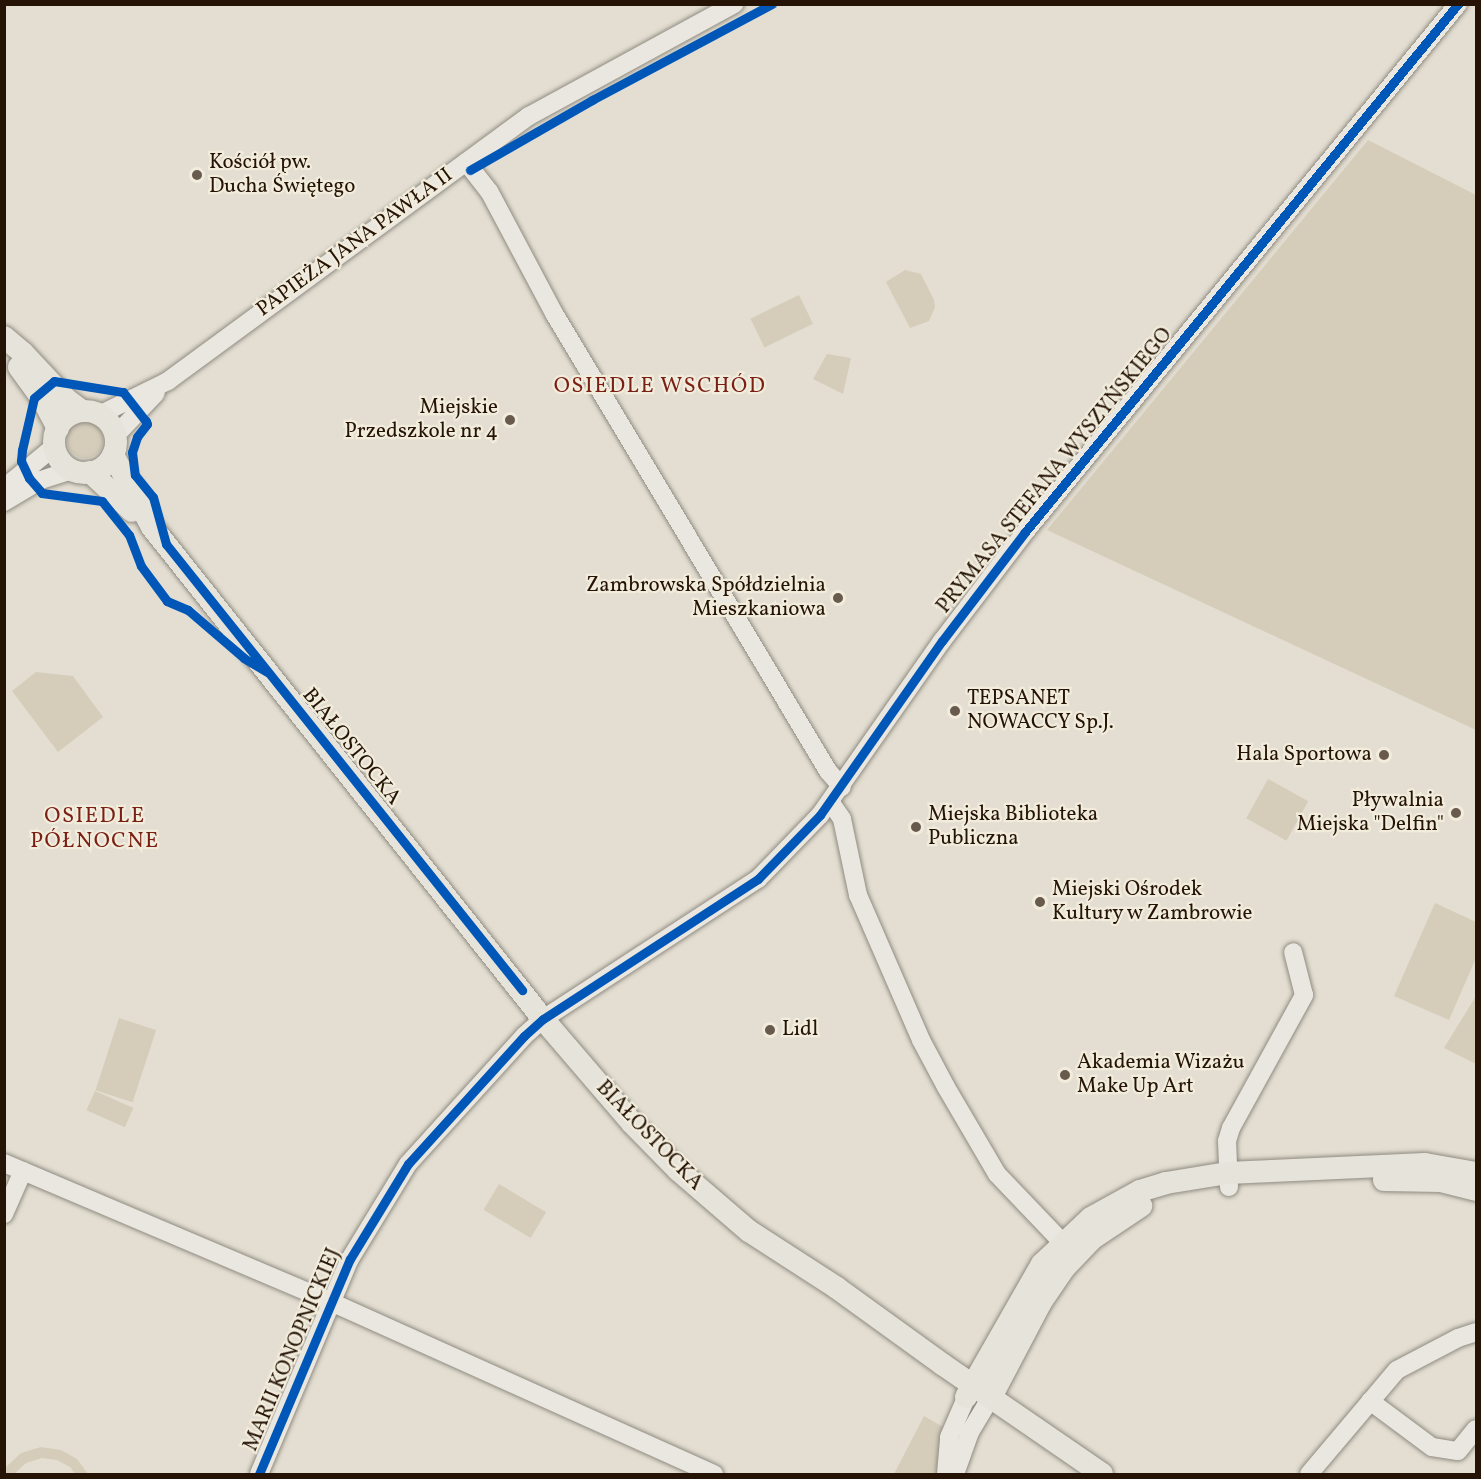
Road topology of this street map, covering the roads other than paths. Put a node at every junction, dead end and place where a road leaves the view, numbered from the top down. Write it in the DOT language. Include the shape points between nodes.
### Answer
graph roads {
  1 [pos="734,4"];
  2 [pos="1458,4"];
  3 [pos="466,162"];
  4 [pos="4,337"];
  5 [pos="4,343"];
  6 [pos="168,381"];
  7 [pos="91,413"];
  8 [pos="56,437"];
  9 [pos="114,446"];
  10 [pos="81,471"];
  11 [pos="4,488"];
  12 [pos="4,502"];
  13 [pos="152,527"];
  14 [pos="842,786"];
  15 [pos="831,802"];
  16 [pos="1293,952"];
  17 [pos="543,1018"];
  18 [pos="4,1163"];
  19 [pos="23,1171"];
  20 [pos="1476,1173"];
  21 [pos="1229,1180"];
  22 [pos="1476,1190"];
  23 [pos="4,1214"];
  24 [pos="1062,1242"];
  25 [pos="331,1302"];
  26 [pos="1476,1332"];
  27 [pos="978,1397"];
  28 [pos="1370,1401"];
  29 [pos="1476,1429"];
  30 [pos="1313,1468"];
  31 [pos="259,1474"];
  32 [pos="713,1474"];
  33 [pos="946,1474"];
  34 [pos="955,1474"];
  35 [pos="1077,1474"];
  36 [pos="1102,1474"];
  1 -- 3 [label="street, PAPIEŻA JANA PAWŁA II" via="564,96"];
  2 -- 14 [label="street, PRYMASA STEFANA WYSZYŃSKIEGO" via="1025,532 942,641"];
  3 -- 6 [label="street, PAPIEŻA JANA PAWŁA II"];
  3 -- 14 [label="street" via="489,191 555,315 816,752"];
  4 -- 7 [label="main road" via="66,399"];
  5 -- 8 [label="main road" via="44,400"];
  6 -- 7 [label="street, PAPIEŻA JANA PAWŁA II"];
  6 -- 9 [label="street, PAPIEŻA JANA PAWŁA II"];
  7 -- 8 [label="main road" via="72,414"];
  7 -- 9 [label="main road" via="112,428"];
  8 -- 10 [label="main road" via="63,464"];
  8 -- 11 [label="street"];
  9 -- 10 [label="main road" via="107,463"];
  9 -- 13 [label="main road, BIAŁOSTOCKA"];
  10 -- 12 [label="street" via="41,480"];
  10 -- 13 [label="main road, BIAŁOSTOCKA"];
  13 -- 17 [label="main road, BIAŁOSTOCKA"];
  14 -- 15 [label="street, PRYMASA STEFANA WYSZYŃSKIEGO"];
  15 -- 17 [label="street, PRYMASA STEFANA WYSZYŃSKIEGO" via="758,879"];
  15 -- 24 [label="street" via="842,819 858,895 921,1040 997,1174"];
  16 -- 21 [label="street" via="1304,994 1231,1128 1227,1141"];
  17 -- 25 [label="street, MARII KONOPNICKIEJ" via="408,1164 350,1259"];
  17 -- 27 [label="main road, BIAŁOSTOCKA" via="632,1123 678,1170 749,1231 837,1288"];
  18 -- 19 [label="street"];
  19 -- 23 [label="street"];
  19 -- 25 [label="street"];
  20 -- 21 [label="main road" via="1425,1164"];
  21 -- 22 [label="main road" via="1441,1181"];
  21 -- 24 [label="main road" via="1166,1183 1140,1191 1091,1218"];
  21 -- 27 [label="main road" via="1143,1204 1093,1238 1065,1267"];
  24 -- 27 [label="main road" via="1024,1291"];
  25 -- 31 [label="street, MARII KONOPNICKIEJ"];
  25 -- 32 [label="street"];
  26 -- 28 [label="street" via="1397,1370"];
  27 -- 33 [label="street" via="953,1423"];
  27 -- 34 [label="street"];
  27 -- 35 [label="main road, BIAŁOSTOCKA"];
  27 -- 36 [label="main road, BIAŁOSTOCKA"];
  28 -- 29 [label="street" via="1432,1447 1458,1451"];
  28 -- 30 [label="street"];
}
